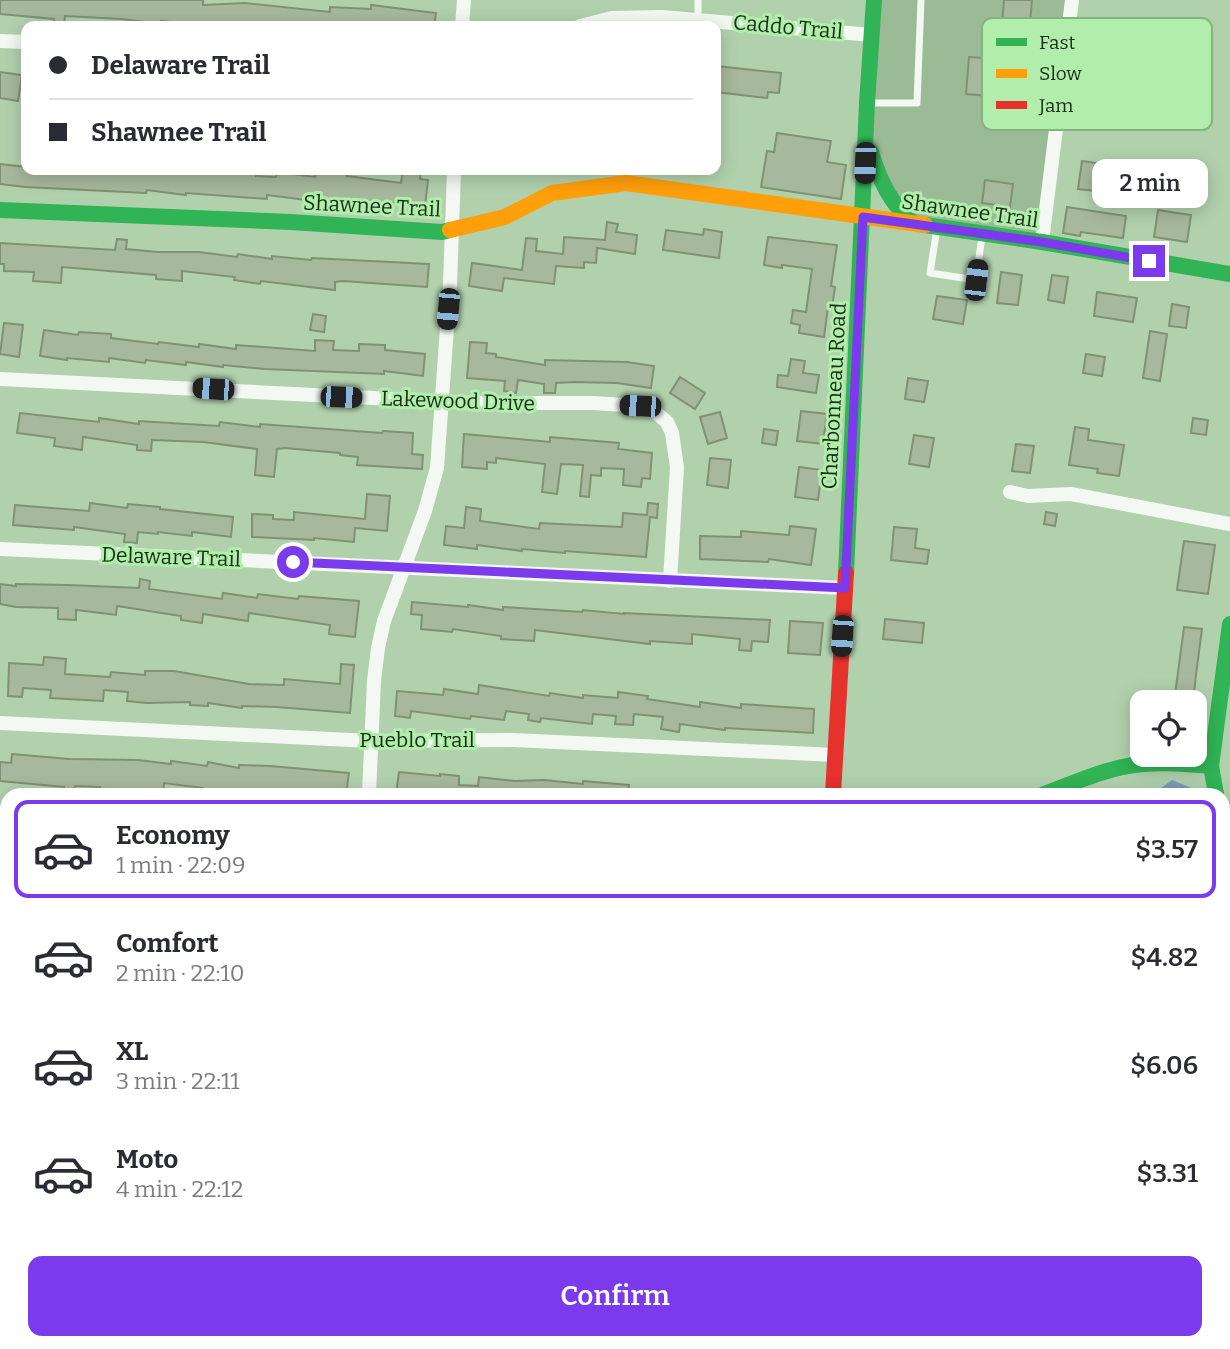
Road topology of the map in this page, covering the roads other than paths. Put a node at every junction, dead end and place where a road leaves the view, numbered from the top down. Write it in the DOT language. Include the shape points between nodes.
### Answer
graph roads {
  1 [pos="464,0"];
  2 [pos="698,0"];
  3 [pos="874,0"];
  4 [pos="921,0"];
  5 [pos="1072,0"];
  6 [pos="1070,18"];
  7 [pos="698,19"];
  8 [pos="462,21"];
  9 [pos="600,21"];
  10 [pos="872,34"];
  11 [pos="0,41"];
  12 [pos="21,42"];
  13 [pos="867,103"];
  14 [pos="1056,130"];
  15 [pos="866,135"];
  16 [pos="454,175"];
  17 [pos="0,210"];
  18 [pos="863,217"];
  19 [pos="914,224"];
  20 [pos="937,227"];
  21 [pos="450,231"];
  22 [pos="982,233"];
  23 [pos="1042,242"];
  24 [pos="1230,274"];
  25 [pos="0,379"];
  26 [pos="440,401"];
  27 [pos="1010,492"];
  28 [pos="1230,524"];
  29 [pos="0,549"];
  30 [pos="405,568"];
  31 [pos="670,581"];
  32 [pos="845,588"];
  33 [pos="1230,624"];
  34 [pos="0,723"];
  35 [pos="371,741"];
  36 [pos="835,755"];
  37 [pos="1211,766"];
  38 [pos="369,788"];
  39 [pos="833,788"];
  40 [pos="1060,788"];
  41 [pos="1215,788"];
  1 -- 8 [label="street"];
  2 -- 7 [label="lane"];
  3 -- 10 [label="street, Charbonneau Road"];
  4 -- 13 [label="lane" via="917,103"];
  5 -- 6 [label="street"];
  7 -- 9 [label="street, Caddo Trail"];
  7 -- 10 [label="street, Caddo Trail"];
  10 -- 13 [label="street, Charbonneau Road"];
  11 -- 12 [label="street"];
  13 -- 15 [label="street, Charbonneau Road"];
  14 -- 23 [label="street"];
  15 -- 18 [label="street, Charbonneau Road"];
  15 -- 19 [label="street" via="879,181 896,209"];
  16 -- 21 [label="street"];
  17 -- 21 [label="street, Shawnee Trail"];
  18 -- 19 [label="street, Shawnee Trail"];
  18 -- 21 [label="street, Shawnee Trail" via="626,183 552,193 505,217"];
  18 -- 32 [label="street, Charbonneau Road"];
  19 -- 20 [label="street, Shawnee Trail"];
  20 -- 22 [label="street, Shawnee Trail"];
  20 -- 22 [label="lane" via="930,273 976,280"];
  21 -- 26 [label="street"];
  22 -- 23 [label="street, Shawnee Trail"];
  23 -- 24 [label="street, Shawnee Trail"];
  25 -- 26 [label="street, Lakewood Drive"];
  26 -- 30 [label="street" via="437,468"];
  26 -- 31 [label="street, Lakewood Drive" via="640,406 654,411 672,433 677,467"];
  27 -- 28 [label="street" via="1071,494"];
  29 -- 30 [label="street, Delaware Trail"];
  30 -- 31 [label="street, Delaware Trail"];
  30 -- 35 [label="street" via="378,648"];
  31 -- 32 [label="street, Delaware Trail"];
  32 -- 36 [label="street, Charbonneau Road"];
  33 -- 37 [label="street"];
  34 -- 35 [label="street, Pueblo Trail"];
  35 -- 36 [label="street, Pueblo Trail" via="513,740"];
  35 -- 38 [label="street"];
  36 -- 39 [label="street, Charbonneau Road"];
  37 -- 40 [label="street" via="1137,764"];
  37 -- 41 [label="street"];
}
